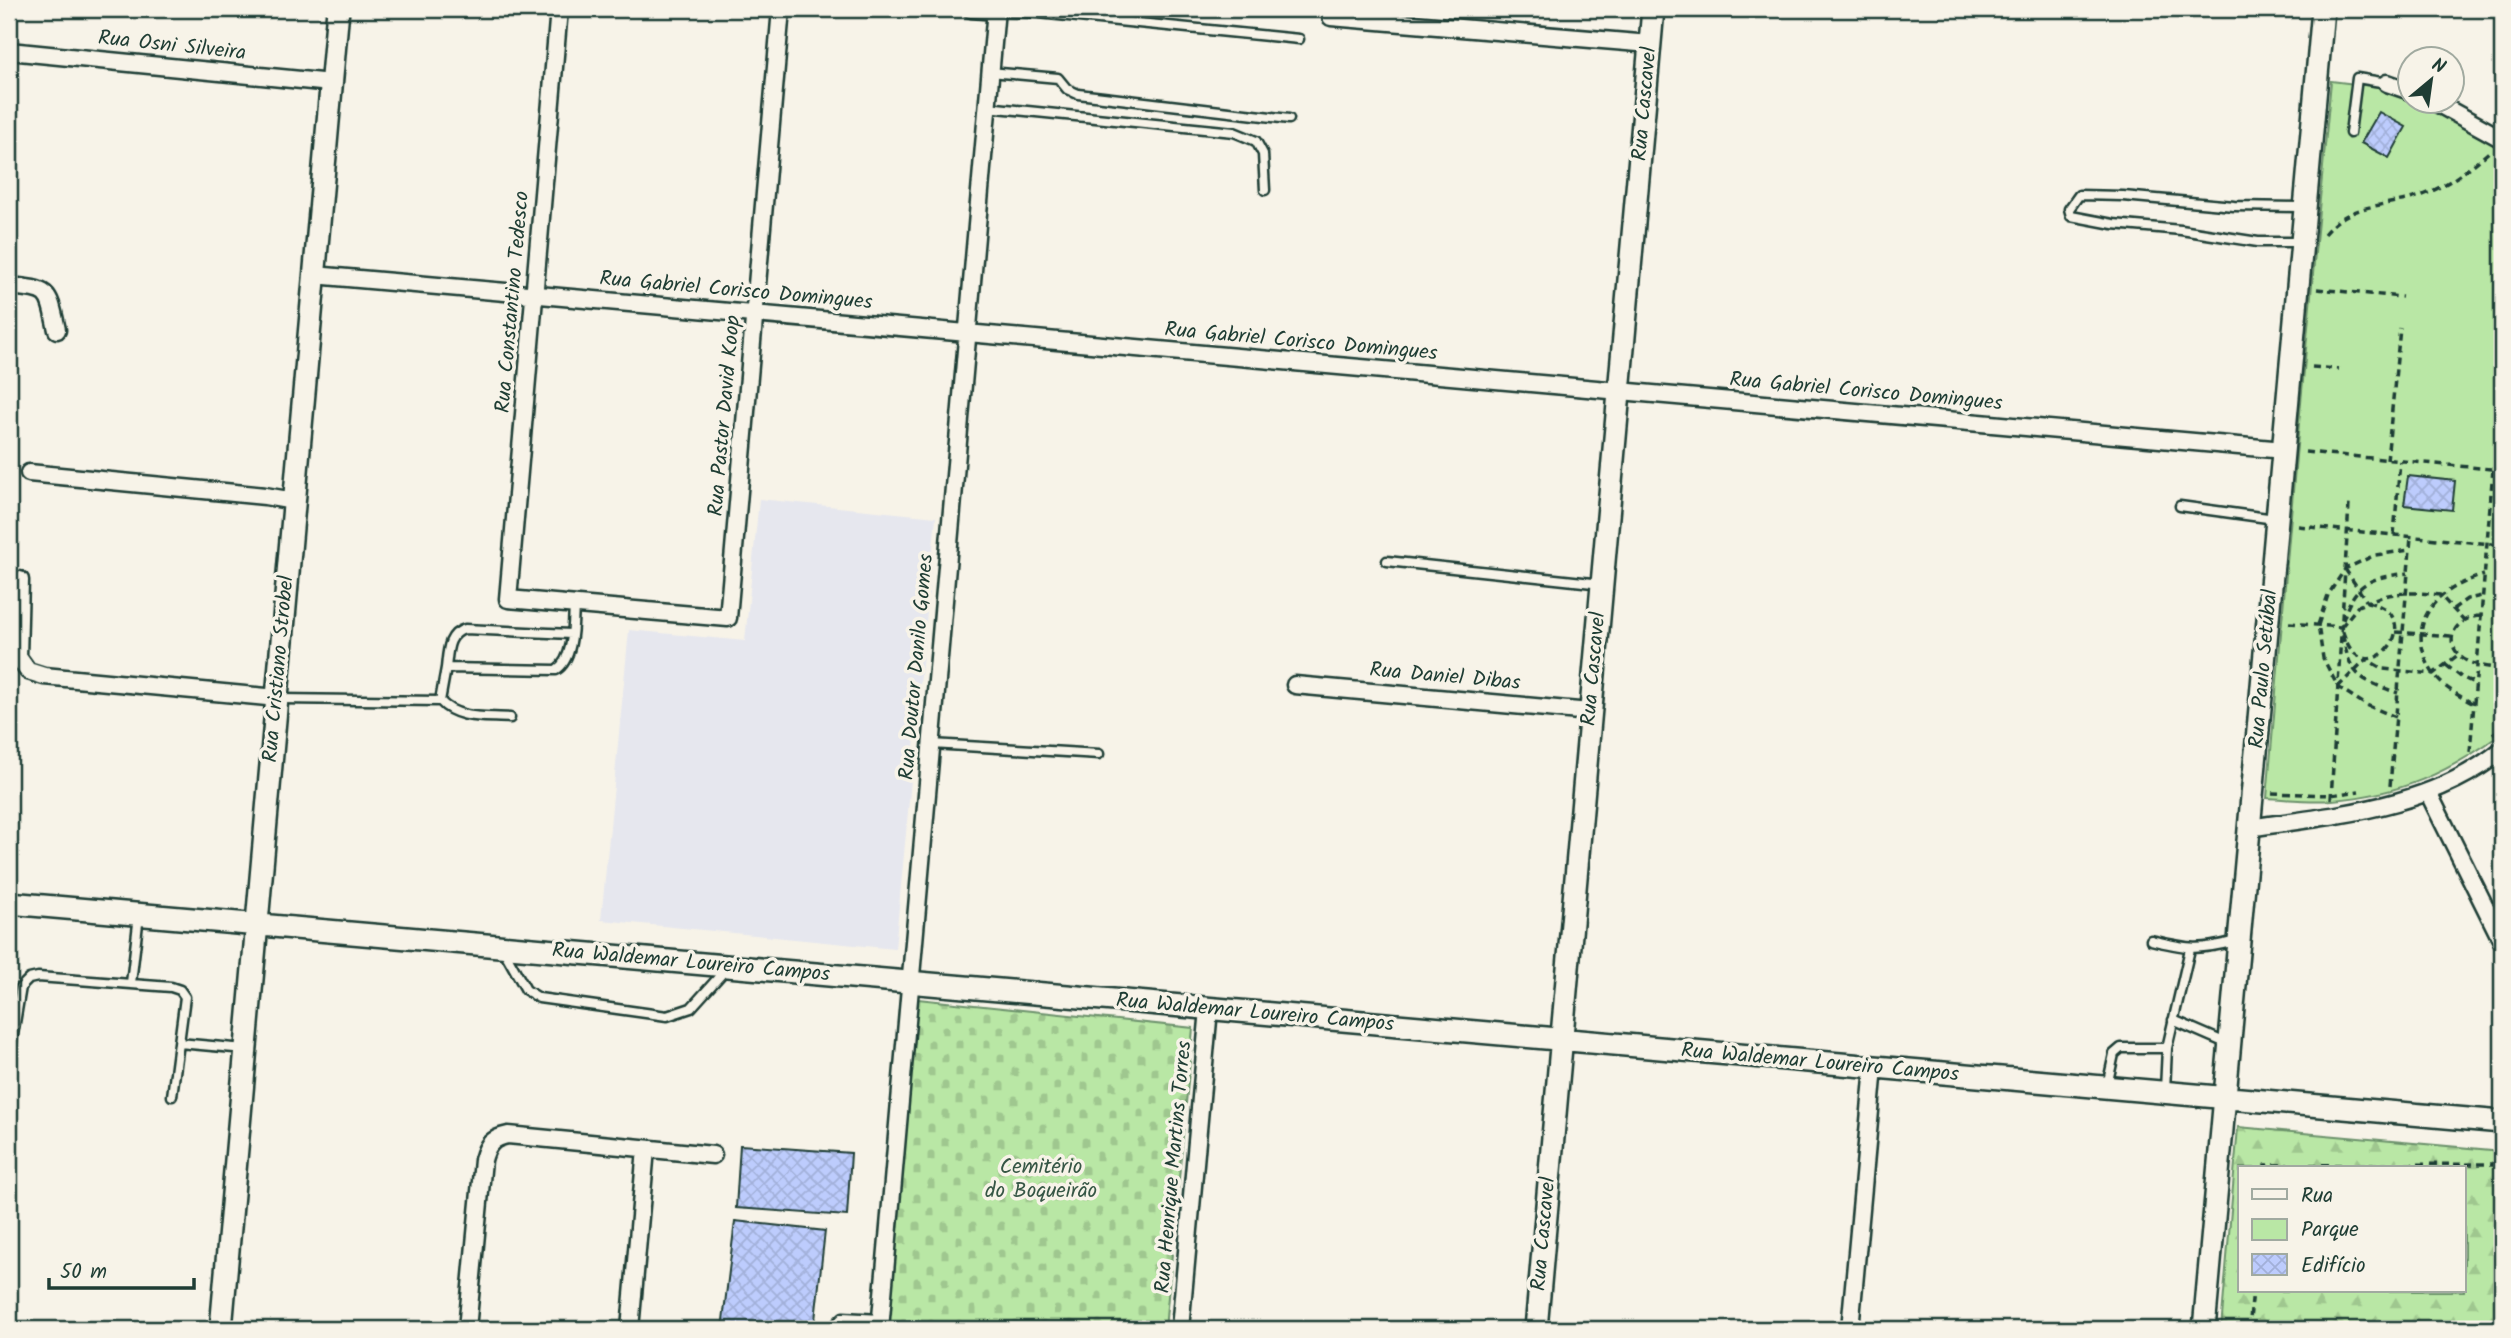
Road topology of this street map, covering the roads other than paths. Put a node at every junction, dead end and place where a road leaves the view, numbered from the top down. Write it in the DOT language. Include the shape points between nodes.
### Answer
graph roads {
  1 [pos="338,9"];
  2 [pos="559,9"];
  3 [pos="781,9"];
  4 [pos="971,9"];
  5 [pos="1653,9"];
  6 [pos="2323,9"];
  7 [pos="996,10"];
  8 [pos="1331,17"];
  9 [pos="1299,39"];
  10 [pos="1650,44"];
  11 [pos="9,51"];
  12 [pos="990,72"];
  13 [pos="331,83"];
  14 [pos="2386,83"];
  15 [pos="2396,86"];
  16 [pos="987,107"];
  17 [pos="2461,116"];
  18 [pos="1289,119"];
  19 [pos="2350,133"];
  20 [pos="2502,138"];
  21 [pos="1265,191"];
  22 [pos="2305,207"];
  23 [pos="2303,242"];
  24 [pos="314,275"];
  25 [pos="9,286"];
  26 [pos="534,294"];
  27 [pos="755,314"];
  28 [pos="57,330"];
  29 [pos="967,333"];
  30 [pos="1619,391"];
  31 [pos="2294,451"];
  32 [pos="29,473"];
  33 [pos="294,501"];
  34 [pos="2180,506"];
  35 [pos="2288,523"];
  36 [pos="1387,561"];
  37 [pos="20,580"];
  38 [pos="1602,584"];
  39 [pos="574,604"];
  40 [pos="571,634"];
  41 [pos="446,668"];
  42 [pos="1295,685"];
  43 [pos="276,698"];
  44 [pos="440,701"];
  45 [pos="1590,712"];
  46 [pos="510,718"];
  47 [pos="932,744"];
  48 [pos="2502,750"];
  49 [pos="1100,754"];
  50 [pos="2428,792"];
  51 [pos="2249,828"];
  52 [pos="9,903"];
  53 [pos="139,915"];
  54 [pos="257,925"];
  55 [pos="2151,940"];
  56 [pos="2239,940"];
  57 [pos="2502,941"];
  58 [pos="501,947"];
  59 [pos="2190,949"];
  60 [pos="728,967"];
  61 [pos="131,983"];
  62 [pos="911,983"];
  63 [pos="1209,1009"];
  64 [pos="2173,1020"];
  65 [pos="1561,1040"];
  66 [pos="179,1043"];
  67 [pos="2229,1044"];
  68 [pos="2167,1048"];
  69 [pos="245,1049"];
  70 [pos="9,1059"];
  71 [pos="1874,1068"];
  72 [pos="2106,1088"];
  73 [pos="2165,1093"];
  74 [pos="172,1096"];
  75 [pos="2224,1098"];
  76 [pos="2502,1122"];
  77 [pos="646,1149"];
  78 [pos="713,1155"];
  79 [pos="880,1324"];
  80 [pos="220,1329"];
  81 [pos="467,1329"];
  82 [pos="630,1329"];
  83 [pos="836,1329"];
  84 [pos="1180,1329"];
  85 [pos="1536,1329"];
  86 [pos="1850,1329"];
  87 [pos="2204,1329"];
  1 -- 13 [label="main road, Rua Cristiano Strobel"];
  2 -- 26 [label="street, Rua Constantino Tedesco"];
  3 -- 27 [label="street, Rua Pastor David Koop"];
  4 -- 7 [label="street"];
  5 -- 10 [label="main road, Rua Cascavel"];
  6 -- 22 [label="main road, Rua Paulo Setúbal"];
  7 -- 9 [label="lane"];
  7 -- 12 [label="street, Rua Doutor Danilo Gomes"];
  8 -- 10 [label="street"];
  10 -- 30 [label="main road, Rua Cascavel"];
  11 -- 13 [label="street, Rua Osni Silveira"];
  12 -- 16 [label="street, Rua Doutor Danilo Gomes"];
  12 -- 18 [label="lane" via="1058,78 1078,94"];
  13 -- 24 [label="main road, Rua Cristiano Strobel"];
  14 -- 15 [label="street"];
  14 -- 19 [label="lane" via="2357,78"];
  16 -- 21 [label="lane" via="1234,132 1256,141 1263,154"];
  16 -- 29 [label="street, Rua Doutor Danilo Gomes"];
  17 -- 20 [label="street"];
  22 -- 23 [label="main road, Rua Paulo Setúbal"];
  22 -- 23 [label="lane" via="2079,195 2069,209 2071,216 2113,224 2258,242"];
  23 -- 31 [label="main road, Rua Paulo Setúbal"];
  24 -- 26 [label="street, Rua Gabriel Corisco Domingues"];
  24 -- 33 [label="main road, Rua Cristiano Strobel"];
  25 -- 28 [label="street" via="44,292 51,301"];
  26 -- 27 [label="street, Rua Gabriel Corisco Domingues"];
  26 -- 39 [label="street, Rua Constantino Tedesco" via="508,599"];
  27 -- 29 [label="street, Rua Gabriel Corisco Domingues"];
  27 -- 39 [label="street, Rua Pastor David Koop" via="728,618"];
  29 -- 30 [label="street, Rua Gabriel Corisco Domingues"];
  29 -- 47 [label="street, Rua Doutor Danilo Gomes"];
  30 -- 31 [label="street, Rua Gabriel Corisco Domingues"];
  30 -- 38 [label="main road, Rua Cascavel"];
  31 -- 35 [label="main road, Rua Paulo Setúbal"];
  32 -- 33 [label="street"];
  33 -- 43 [label="main road, Rua Cristiano Strobel"];
  34 -- 35 [label="lane"];
  35 -- 51 [label="main road, Rua Paulo Setúbal"];
  36 -- 38 [label="lane"];
  37 -- 43 [label="street" via="18,657 29,671"];
  38 -- 45 [label="main road, Rua Cascavel"];
  39 -- 40 [label="lane"];
  40 -- 41 [label="lane" via="567,658 556,670"];
  40 -- 41 [label="lane" via="456,631 450,639"];
  41 -- 44 [label="lane"];
  42 -- 45 [label="street, Rua Daniel Dibas"];
  43 -- 44 [label="lane"];
  43 -- 54 [label="main road, Rua Cristiano Strobel"];
  44 -- 46 [label="lane" via="459,714"];
  45 -- 65 [label="main road, Rua Cascavel"];
  47 -- 49 [label="lane"];
  47 -- 62 [label="street, Rua Doutor Danilo Gomes"];
  48 -- 50 [label="street" via="2458,779"];
  50 -- 51 [label="street" via="2388,805"];
  50 -- 57 [label="street"];
  51 -- 56 [label="main road, Rua Paulo Setúbal"];
  52 -- 53 [label="main road, Rua Waldemar Loureiro Campos"];
  53 -- 54 [label="main road, Rua Waldemar Loureiro Campos"];
  53 -- 61 [label="lane"];
  54 -- 58 [label="main road, Rua Waldemar Loureiro Campos"];
  54 -- 69 [label="main road, Rua Cristiano Strobel"];
  55 -- 59 [label="lane"];
  56 -- 59 [label="lane"];
  56 -- 67 [label="main road, Rua Paulo Setúbal"];
  58 -- 60 [label="main road, Rua Waldemar Loureiro Campos"];
  58 -- 60 [label="lane" via="526,990 539,998 667,1016 691,1008"];
  59 -- 64 [label="lane"];
  60 -- 62 [label="main road, Rua Waldemar Loureiro Campos"];
  61 -- 66 [label="lane" via="180,990 185,997"];
  61 -- 70 [label="lane" via="29,979 21,987"];
  62 -- 63 [label="main road, Rua Waldemar Loureiro Campos"];
  62 -- 79 [label="street, Rua Doutor Danilo Gomes"];
  63 -- 65 [label="main road, Rua Waldemar Loureiro Campos"];
  63 -- 84 [label="street, Rua Henrique Martins Torres"];
  64 -- 67 [label="lane"];
  64 -- 68 [label="lane"];
  65 -- 71 [label="main road, Rua Waldemar Loureiro Campos"];
  65 -- 85 [label="main road, Rua Cascavel"];
  66 -- 69 [label="lane"];
  66 -- 74 [label="lane"];
  67 -- 75 [label="main road, Rua Paulo Setúbal"];
  68 -- 72 [label="lane" via="2121,1048 2114,1054"];
  68 -- 73 [label="lane"];
  69 -- 80 [label="main road, Rua Cristiano Strobel"];
  71 -- 72 [label="main road, Rua Waldemar Loureiro Campos"];
  71 -- 86 [label="street"];
  72 -- 73 [label="main road, Rua Waldemar Loureiro Campos"];
  73 -- 75 [label="main road, Rua Waldemar Loureiro Campos"];
  75 -- 76 [label="main road, Rua Waldemar Loureiro Campos"];
  75 -- 87 [label="main road, Rua Paulo Setúbal"];
  77 -- 78 [label="street"];
  77 -- 81 [label="street" via="508,1135 486,1147"];
  77 -- 82 [label="street"];
  79 -- 83 [label="lane" via="843,1317"];
}
